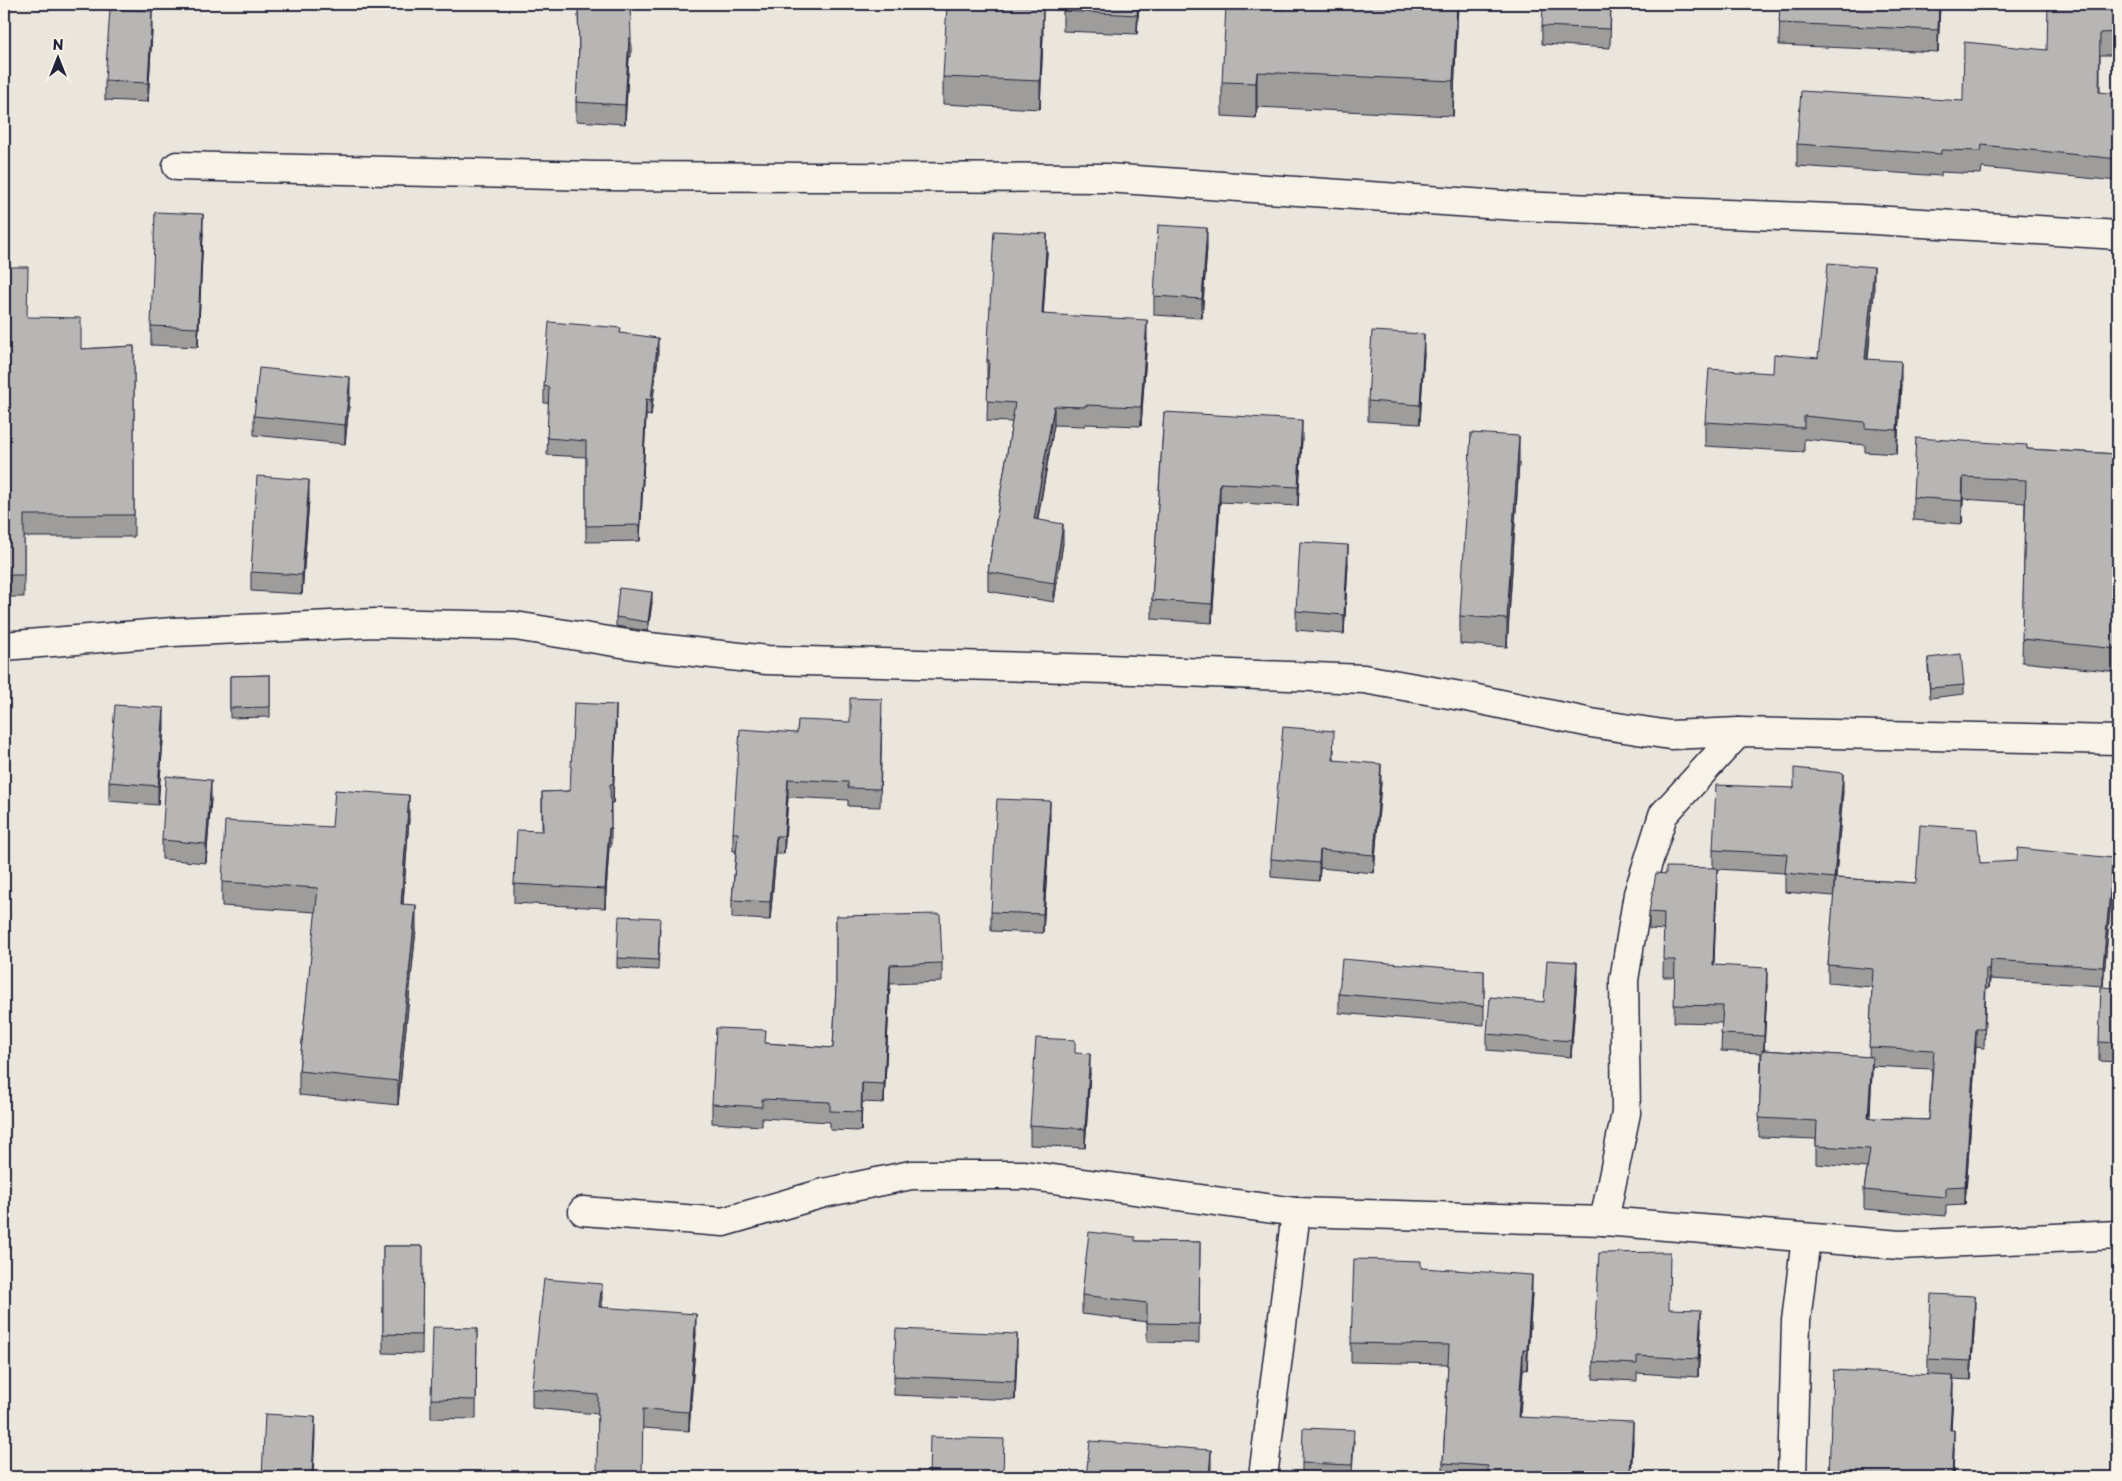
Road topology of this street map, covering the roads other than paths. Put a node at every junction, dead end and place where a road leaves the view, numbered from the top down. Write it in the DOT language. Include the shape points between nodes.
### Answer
graph roads {
  1 [pos="177,166"];
  2 [pos="2118,235"];
  3 [pos="4,646"];
  4 [pos="1739,732"];
  5 [pos="2118,740"];
  6 [pos="583,1210"];
  7 [pos="1296,1212"];
  8 [pos="1604,1221"];
  9 [pos="2118,1235"];
  10 [pos="1806,1238"];
  11 [pos="1263,1477"];
  12 [pos="1792,1477"];
  1 -- 2 [label="street" via="596,176 1106,178 1516,206 1858,219"];
  3 -- 4 [label="street" via="173,632 375,623 514,626 640,646 767,660 1364,679 1591,724 1670,735"];
  4 -- 5 [label="street"];
  4 -- 8 [label="street" via="1663,814 1638,894 1624,980 1626,1114"];
  6 -- 7 [label="street" via="723,1222 824,1193 911,1175 1024,1175"];
  7 -- 8 [label="street"];
  7 -- 11 [label="street"];
  8 -- 10 [label="street"];
  9 -- 10 [label="street" via="1900,1246"];
  10 -- 12 [label="street" via="1796,1321"];
}
